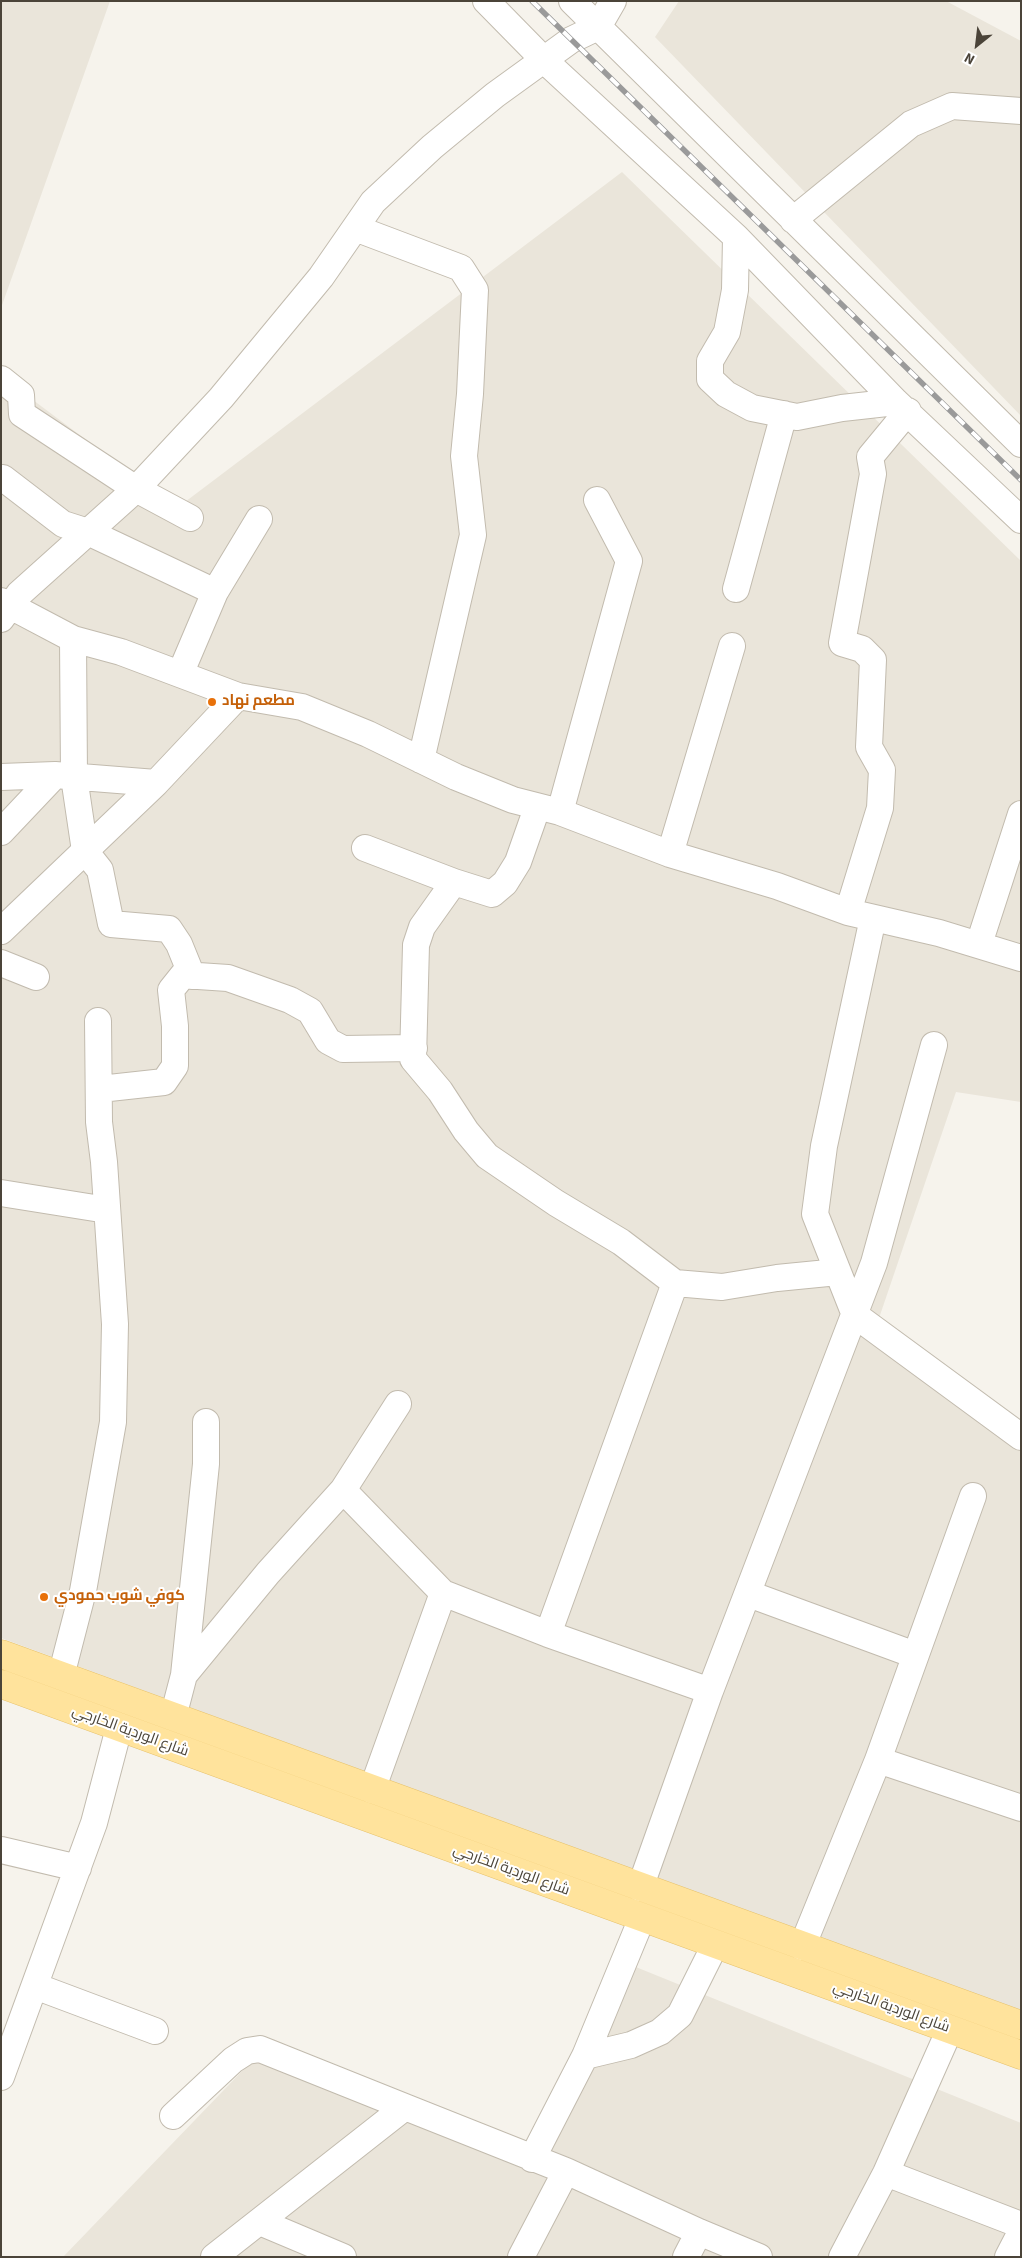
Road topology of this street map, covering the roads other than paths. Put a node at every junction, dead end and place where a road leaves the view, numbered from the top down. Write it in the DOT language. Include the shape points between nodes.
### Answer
graph roads {
  1 [pos="486,1"];
  2 [pos="572,1"];
  3 [pos="613,1"];
  4 [pos="598,26"];
  5 [pos="545,61"];
  6 [pos="1021,111"];
  7 [pos="793,220"];
  8 [pos="355,228"];
  9 [pos="736,237"];
  10 [pos="1,378"];
  11 [pos="902,406"];
  12 [pos="784,414"];
  13 [pos="1021,444"];
  14 [pos="3,478"];
  15 [pos="136,489"];
  16 [pos="597,500"];
  17 [pos="190,518"];
  18 [pos="259,519"];
  19 [pos="1021,520"];
  20 [pos="88,532"];
  21 [pos="736,589"];
  22 [pos="215,592"];
  23 [pos="5,609"];
  24 [pos="72,639"];
  25 [pos="732,646"];
  26 [pos="181,672"];
  27 [pos="238,696"];
  28 [pos="421,760"];
  29 [pos="64,776"];
  30 [pos="1,777"];
  31 [pos="156,783"];
  32 [pos="548,810"];
  33 [pos="1021,814"];
  34 [pos="1,832"];
  35 [pos="365,848"];
  36 [pos="85,851"];
  37 [pos="670,854"];
  38 [pos="454,882"];
  39 [pos="848,912"];
  40 [pos="873,918"];
  41 [pos="1,931"];
  42 [pos="979,944"];
  43 [pos="1021,958"];
  44 [pos="1,963"];
  45 [pos="192,976"];
  46 [pos="36,977"];
  47 [pos="98,1021"];
  48 [pos="934,1045"];
  49 [pos="414,1048"];
  50 [pos="100,1089"];
  51 [pos="1,1193"];
  52 [pos="107,1210"];
  53 [pos="838,1272"];
  54 [pos="675,1283"];
  55 [pos="855,1315"];
  56 [pos="398,1404"];
  57 [pos="206,1422"];
  58 [pos="1021,1437"];
  59 [pos="343,1490"];
  60 [pos="973,1496"];
  61 [pos="442,1593"];
  62 [pos="748,1594"];
  63 [pos="548,1634"];
  64 [pos="1,1654"];
  65 [pos="915,1655"];
  66 [pos="184,1675"];
  67 [pos="61,1676"];
  68 [pos="1,1684"];
  69 [pos="710,1691"];
  70 [pos="173,1717"];
  71 [pos="119,1728"];
  72 [pos="878,1760"];
  73 [pos="372,1790"];
  74 [pos="1021,1808"];
  75 [pos="477,1828"];
  76 [pos="1,1850"];
  77 [pos="467,1855"];
  78 [pos="78,1868"];
  79 [pos="588,1869"];
  80 [pos="640,1888"];
  81 [pos="576,1894"];
  82 [pos="642,1918"];
  83 [pos="715,1945"];
  84 [pos="802,1947"];
  85 [pos="35,1986"];
  86 [pos="1021,2025"];
  87 [pos="950,2029"];
  88 [pos="155,2031"];
  89 [pos="1021,2055"];
  90 [pos="585,2056"];
  91 [pos="1,2077"];
  92 [pos="405,2107"];
  93 [pos="173,2116"];
  94 [pos="532,2159"];
  95 [pos="566,2170"];
  96 [pos="886,2173"];
  97 [pos="260,2222"];
  98 [pos="1021,2225"];
  99 [pos="699,2232"];
  100 [pos="1021,2232"];
  101 [pos="214,2257"];
  102 [pos="343,2257"];
  103 [pos="521,2257"];
  104 [pos="686,2257"];
  105 [pos="759,2257"];
  106 [pos="842,2257"];
  107 [pos="1008,2257"];
  1 -- 5 [label="street"];
  2 -- 4 [label="street"];
  3 -- 4 [label="street"];
  4 -- 5 [label="street" via="571,40"];
  4 -- 7 [label="street"];
  5 -- 8 [label="street" via="495,95 432,147 373,202"];
  5 -- 9 [label="street"];
  6 -- 7 [label="street" via="952,106 911,124"];
  7 -- 13 [label="street"];
  8 -- 15 [label="street" via="321,277 221,398"];
  8 -- 28 [label="street" via="461,268 474,290 464,456 473,536"];
  9 -- 11 [label="street"];
  9 -- 12 [label="street" via="733,298 727,332 710,360 710,379 726,394 752,408"];
  10 -- 15 [label="street" via="21,395 22,414"];
  11 -- 12 [label="street" via="842,408 797,417"];
  11 -- 19 [label="street"];
  11 -- 39 [label="street" via="870,457 873,474 842,643 862,649 873,660 869,747 882,770 880,808"];
  12 -- 21 [label="street"];
  14 -- 20 [label="street" via="63,524"];
  15 -- 17 [label="street"];
  15 -- 20 [label="street"];
  16 -- 32 [label="street" via="629,562"];
  18 -- 22 [label="street"];
  20 -- 22 [label="street"];
  20 -- 23 [label="street"];
  22 -- 26 [label="street"];
  23 -- 24 [label="street"];
  24 -- 26 [label="street"];
  24 -- 29 [label="street"];
  25 -- 37 [label="street"];
  26 -- 27 [label="street"];
  27 -- 28 [label="street" via="302,708 368,734"];
  27 -- 31 [label="street"];
  28 -- 32 [label="street" via="456,777"];
  29 -- 30 [label="street"];
  29 -- 31 [label="street"];
  29 -- 34 [label="street"];
  29 -- 36 [label="street"];
  31 -- 36 [label="street"];
  32 -- 37 [label="street"];
  32 -- 38 [label="street" via="505,883 492,894"];
  33 -- 42 [label="street"];
  35 -- 38 [label="street"];
  36 -- 41 [label="street"];
  36 -- 45 [label="street" via="100,870 111,924 169,928"];
  37 -- 39 [label="street" via="777,886"];
  38 -- 49 [label="street" via="422,926 416,945"];
  39 -- 40 [label="street"];
  40 -- 42 [label="street"];
  40 -- 53 [label="street" via="824,1146 815,1214"];
  42 -- 43 [label="street"];
  44 -- 46 [label="street"];
  45 -- 49 [label="street" via="228,978 290,1000 310,1010 328,1041 342,1049"];
  45 -- 50 [label="street" via="183,975 171,990 175,1026 174,1066 164,1082"];
  47 -- 50 [label="street"];
  48 -- 55 [label="street" via="874,1263"];
  49 -- 54 [label="street" via="414,1059 487,1156 621,1242"];
  50 -- 52 [label="street" via="99,1122"];
  51 -- 52 [label="street"];
  52 -- 67 [label="street" via="115,1324 113,1422 83,1591"];
  53 -- 54 [label="street" via="722,1287"];
  53 -- 55 [label="street"];
  54 -- 63 [label="street"];
  55 -- 58 [label="street"];
  55 -- 62 [label="street"];
  56 -- 59 [label="street"];
  57 -- 66 [label="street" via="206,1464"];
  59 -- 61 [label="street"];
  59 -- 66 [label="street" via="268,1573"];
  60 -- 65 [label="street"];
  61 -- 63 [label="street"];
  61 -- 73 [label="street"];
  62 -- 65 [label="street"];
  62 -- 69 [label="street"];
  63 -- 69 [label="street"];
  64 -- 67 [label="main road, شارع الوردية الخارجي"];
  65 -- 72 [label="street"];
  66 -- 70 [label="street"];
  67 -- 70 [label="main road, شارع الوردية الخارجي"];
  68 -- 71 [label="main road, شارع الوردية الخارجي"];
  69 -- 80 [label="street"];
  70 -- 73 [label="main road, شارع الوردية الخارجي"];
  71 -- 77 [label="main road, شارع الوردية الخارجي"];
  71 -- 78 [label="street" via="105,1786"];
  72 -- 74 [label="street"];
  72 -- 84 [label="street"];
  73 -- 75 [label="main road, شارع الوردية الخارجي"];
  75 -- 77 [label="main road" via="481,1844 477,1851"];
  75 -- 79 [label="main road, شارع الوردية الخارجي"];
  76 -- 78 [label="street"];
  77 -- 81 [label="main road, شارع الوردية الخارجي"];
  78 -- 85 [label="street"];
  79 -- 80 [label="main road, شارع الوردية الخارجي"];
  79 -- 81 [label="main road" via="576,1875 573,1882"];
  80 -- 84 [label="main road, شارع الوردية الخارجي"];
  81 -- 82 [label="main road, شارع الوردية الخارجي"];
  82 -- 83 [label="main road, شارع الوردية الخارجي"];
  82 -- 90 [label="street"];
  83 -- 87 [label="main road, شارع الوردية الخارجي"];
  83 -- 90 [label="street" via="680,2016 660,2032 631,2045"];
  84 -- 86 [label="main road, شارع الوردية الخارجي"];
  85 -- 88 [label="street"];
  85 -- 91 [label="street"];
  87 -- 89 [label="main road, شارع الوردية الخارجي"];
  87 -- 96 [label="street"];
  90 -- 94 [label="street"];
  92 -- 93 [label="street" via="260,2049 247,2051 233,2060"];
  92 -- 94 [label="street"];
  92 -- 97 [label="street"];
  94 -- 95 [label="street"];
  95 -- 99 [label="street"];
  95 -- 103 [label="street"];
  96 -- 98 [label="street"];
  96 -- 106 [label="street"];
  97 -- 101 [label="street"];
  97 -- 102 [label="street"];
  99 -- 104 [label="street"];
  99 -- 105 [label="street"];
  100 -- 107 [label="street"];
}
